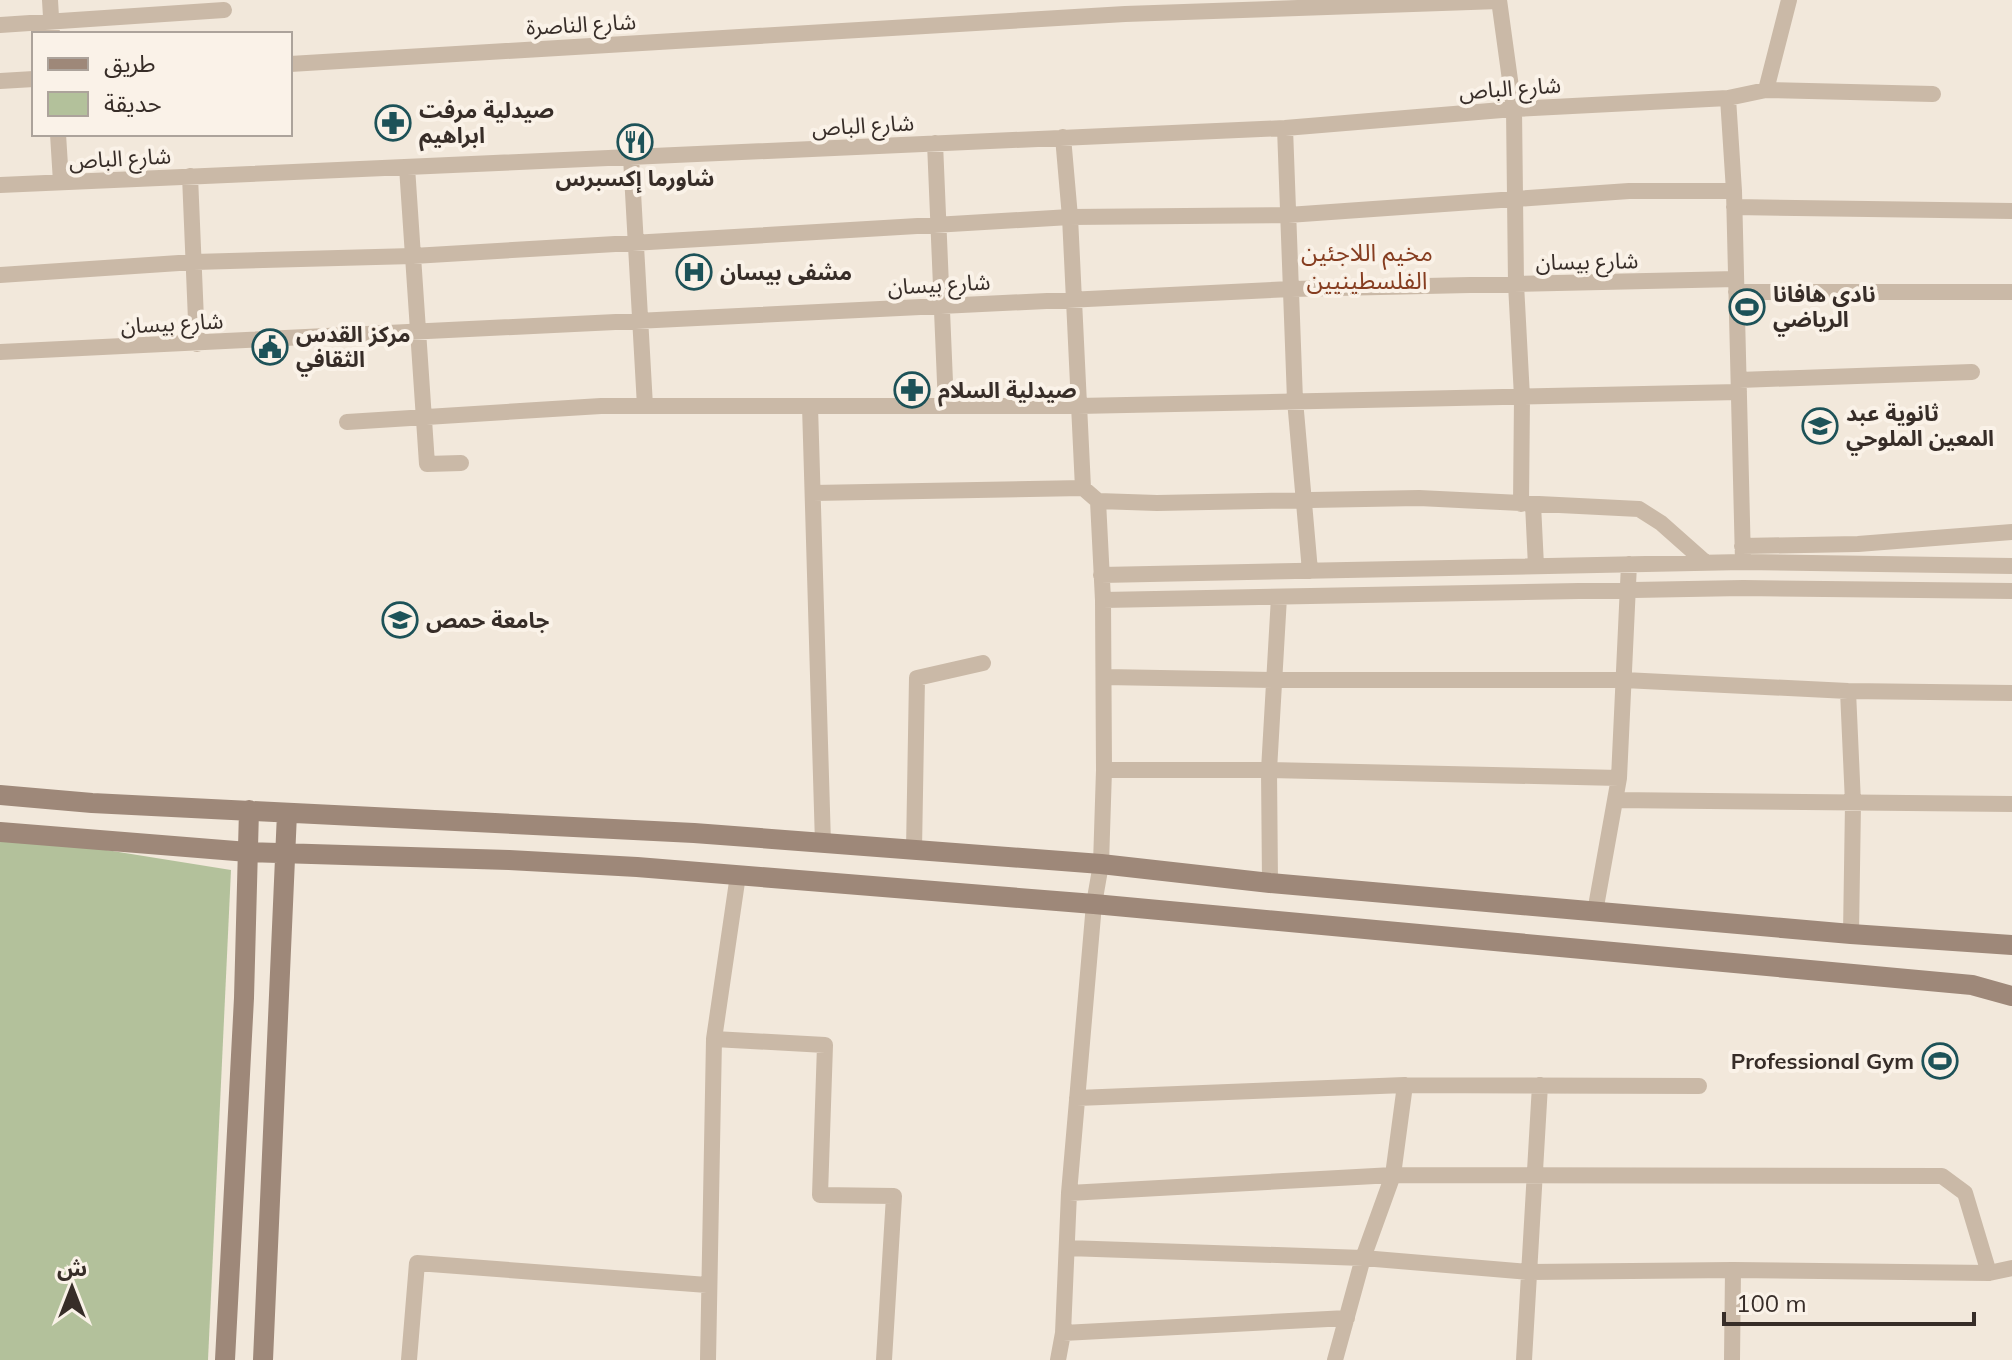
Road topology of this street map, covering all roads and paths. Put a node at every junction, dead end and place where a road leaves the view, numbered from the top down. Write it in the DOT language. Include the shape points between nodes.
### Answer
graph roads {
  1 [pos="50,0"];
  2 [pos="1499,0"];
  3 [pos="1789,0"];
  4 [pos="1125,7"];
  5 [pos="224,10"];
  6 [pos="0,25"];
  7 [pos="52,28"];
  8 [pos="292,64"];
  9 [pos="32,79"];
  10 [pos="0,81"];
  11 [pos="1766,90"];
  12 [pos="1933,94"];
  13 [pos="1728,98"];
  14 [pos="1514,109"];
  15 [pos="1285,128"];
  16 [pos="58,136"];
  17 [pos="1063,137"];
  18 [pos="935,143"];
  19 [pos="631,157"];
  20 [pos="407,167"];
  21 [pos="190,176"];
  22 [pos="61,182"];
  23 [pos="0,185"];
  24 [pos="1514,198"];
  25 [pos="1734,199"];
  26 [pos="2012,211"];
  27 [pos="1288,215"];
  28 [pos="1070,217"];
  29 [pos="938,224"];
  30 [pos="636,242"];
  31 [pos="413,256"];
  32 [pos="194,262"];
  33 [pos="0,275"];
  34 [pos="1516,284"];
  35 [pos="1736,286"];
  36 [pos="1291,289"];
  37 [pos="2012,292"];
  38 [pos="1075,299"];
  39 [pos="942,306"];
  40 [pos="640,321"];
  41 [pos="418,331"];
  42 [pos="197,344"];
  43 [pos="0,352"];
  44 [pos="1972,372"];
  45 [pos="1739,386"];
  46 [pos="1522,397"];
  47 [pos="1295,400"];
  48 [pos="645,406"];
  49 [pos="810,406"];
  50 [pos="946,406"];
  51 [pos="1078,406"];
  52 [pos="424,417"];
  53 [pos="347,422"];
  54 [pos="461,463"];
  55 [pos="1083,488"];
  56 [pos="813,493"];
  57 [pos="1098,501"];
  58 [pos="1305,501"];
  59 [pos="1527,504"];
  60 [pos="2012,532"];
  61 [pos="1742,554"];
  62 [pos="1705,562"];
  63 [pos="1629,564"];
  64 [pos="1536,566"];
  65 [pos="2012,566"];
  66 [pos="1310,571"];
  67 [pos="1101,575"];
  68 [pos="1628,591"];
  69 [pos="2012,591"];
  70 [pos="1279,597"];
  71 [pos="1103,600"];
  72 [pos="983,663"];
  73 [pos="1105,677"];
  74 [pos="1274,680"];
  75 [pos="1624,680"];
  76 [pos="1848,691"];
  77 [pos="2012,693"];
  78 [pos="1104,770"];
  79 [pos="1269,770"];
  80 [pos="1619,778"];
  81 [pos="0,795"];
  82 [pos="1615,800"];
  83 [pos="1853,803"];
  84 [pos="2012,804"];
  85 [pos="249,810"];
  86 [pos="287,813"];
  87 [pos="0,832"];
  88 [pos="823,844"];
  89 [pos="914,850"];
  90 [pos="248,852"];
  91 [pos="287,853"];
  92 [pos="1101,864"];
  93 [pos="738,875"];
  94 [pos="1270,883"];
  95 [pos="1094,904"];
  96 [pos="1595,912"];
  97 [pos="1851,934"];
  98 [pos="2012,945"];
  99 [pos="2012,996"];
  100 [pos="714,1039"];
  101 [pos="1405,1085"];
  102 [pos="1540,1085"];
  103 [pos="1699,1086"];
  104 [pos="1077,1098"];
  105 [pos="1393,1175"];
  106 [pos="1536,1175"];
  107 [pos="1069,1193"];
  108 [pos="1067,1248"];
  109 [pos="1363,1258"];
  110 [pos="2012,1268"];
  111 [pos="1733,1270"];
  112 [pos="1530,1272"];
  113 [pos="1989,1273"];
  114 [pos="707,1285"];
  115 [pos="1347,1318"];
  116 [pos="1063,1333"];
  117 [pos="225,1360"];
  118 [pos="263,1360"];
  119 [pos="409,1360"];
  120 [pos="708,1360"];
  121 [pos="884,1360"];
  122 [pos="1058,1360"];
  123 [pos="1335,1360"];
  124 [pos="1524,1360"];
  125 [pos="1732,1360"];
  1 -- 7 [label="street"];
  2 -- 4 [label="street, شارع الناصرة"];
  2 -- 14 [label="street"];
  3 -- 11 [label="street"];
  4 -- 8 [label="street, شارع الناصرة"];
  5 -- 7 [label="street"];
  6 -- 7 [label="street"];
  9 -- 10 [label="street"];
  11 -- 12 [label="street, شارع الباص"];
  11 -- 13 [label="street, شارع الباص"];
  13 -- 14 [label="street, شارع الباص"];
  13 -- 25 [label="street"];
  14 -- 15 [label="street, شارع الباص"];
  14 -- 24 [label="street"];
  15 -- 17 [label="street, شارع الباص"];
  15 -- 27 [label="street"];
  16 -- 22 [label="street"];
  17 -- 18 [label="street, شارع الباص"];
  17 -- 28 [label="street"];
  18 -- 19 [label="street, شارع الباص"];
  18 -- 29 [label="street"];
  19 -- 20 [label="street, شارع الباص"];
  19 -- 30 [label="street"];
  20 -- 21 [label="street, شارع الباص"];
  20 -- 31 [label="street"];
  21 -- 22 [label="street, شارع الباص"];
  21 -- 32 [label="street"];
  22 -- 23 [label="street, شارع الباص"];
  24 -- 25 [label="street" via="1629,191"];
  24 -- 27 [label="street"];
  24 -- 34 [label="street"];
  25 -- 26 [label="street"];
  25 -- 35 [label="street"];
  27 -- 28 [label="street"];
  27 -- 36 [label="street"];
  28 -- 29 [label="street"];
  28 -- 38 [label="street"];
  29 -- 30 [label="street"];
  29 -- 39 [label="street"];
  30 -- 31 [label="street"];
  30 -- 40 [label="street"];
  31 -- 32 [label="street"];
  31 -- 41 [label="street"];
  32 -- 33 [label="street"];
  32 -- 42 [label="street"];
  34 -- 35 [label="street, شارع بيسان"];
  34 -- 36 [label="street, شارع بيسان"];
  34 -- 46 [label="street"];
  35 -- 37 [label="street, شارع بيسان"];
  35 -- 45 [label="street"];
  36 -- 38 [label="street, شارع بيسان"];
  36 -- 47 [label="street"];
  38 -- 39 [label="street, شارع بيسان"];
  38 -- 51 [label="street"];
  39 -- 40 [label="street, شارع بيسان"];
  39 -- 50 [label="street"];
  40 -- 41 [label="street, شارع بيسان"];
  40 -- 48 [label="street"];
  41 -- 42 [label="street, شارع بيسان"];
  41 -- 52 [label="street"];
  42 -- 43 [label="street, شارع بيسان"];
  44 -- 45 [label="street"];
  45 -- 46 [label="street"];
  45 -- 61 [label="street"];
  46 -- 47 [label="street"];
  46 -- 59 [label="street"];
  47 -- 51 [label="street"];
  47 -- 58 [label="street"];
  48 -- 49 [label="street"];
  48 -- 52 [label="street"];
  49 -- 50 [label="street"];
  49 -- 56 [label="street"];
  50 -- 51 [label="street"];
  51 -- 55 [label="street"];
  52 -- 53 [label="street"];
  52 -- 54 [label="street" via="427,464"];
  55 -- 56 [label="street"];
  55 -- 57 [label="street"];
  56 -- 88 [label="street"];
  57 -- 58 [label="street"];
  57 -- 67 [label="street"];
  58 -- 59 [label="street" via="1419,498"];
  58 -- 66 [label="street"];
  59 -- 62 [label="street" via="1639,509"];
  59 -- 64 [label="street"];
  60 -- 61 [label="street"];
  61 -- 62 [label="street"];
  61 -- 65 [label="street"];
  62 -- 63 [label="street"];
  63 -- 64 [label="street"];
  63 -- 68 [label="street"];
  64 -- 66 [label="street"];
  66 -- 67 [label="street"];
  67 -- 71 [label="street"];
  68 -- 69 [label="street"];
  68 -- 70 [label="street"];
  68 -- 75 [label="street"];
  70 -- 71 [label="street"];
  70 -- 74 [label="street"];
  71 -- 73 [label="street"];
  72 -- 89 [label="street" via="917,678"];
  73 -- 74 [label="street"];
  73 -- 78 [label="street"];
  74 -- 75 [label="street"];
  74 -- 79 [label="street"];
  75 -- 76 [label="street"];
  75 -- 80 [label="street"];
  76 -- 77 [label="street"];
  76 -- 83 [label="street"];
  78 -- 79 [label="street"];
  78 -- 92 [label="street"];
  79 -- 80 [label="street"];
  79 -- 94 [label="street"];
  80 -- 82 [label="street"];
  81 -- 85 [label="main road"];
  82 -- 83 [label="street"];
  82 -- 96 [label="street"];
  83 -- 84 [label="street"];
  83 -- 97 [label="street"];
  85 -- 86 [label="main road"];
  85 -- 90 [label="main road"];
  86 -- 88 [label="main road"];
  86 -- 91 [label="main road"];
  87 -- 90 [label="main road"];
  88 -- 89 [label="main road"];
  89 -- 92 [label="main road"];
  90 -- 91 [label="main road"];
  90 -- 117 [label="main road"];
  91 -- 93 [label="main road"];
  91 -- 118 [label="main road"];
  92 -- 94 [label="main road"];
  92 -- 95 [label="street"];
  93 -- 95 [label="main road"];
  93 -- 100 [label="street"];
  94 -- 96 [label="main road"];
  95 -- 99 [label="main road" via="1972,985"];
  95 -- 104 [label="street"];
  96 -- 97 [label="main road"];
  97 -- 98 [label="main road"];
  100 -- 114 [label="street"];
  100 -- 121 [label="street" via="825,1045 820,1195 894,1196"];
  101 -- 102 [label="street"];
  101 -- 104 [label="street"];
  101 -- 105 [label="street"];
  102 -- 103 [label="street"];
  102 -- 106 [label="street"];
  104 -- 107 [label="street"];
  105 -- 106 [label="street"];
  105 -- 107 [label="street"];
  105 -- 109 [label="street"];
  106 -- 112 [label="street"];
  106 -- 113 [label="street" via="1942,1176 1965,1193"];
  107 -- 108 [label="street"];
  108 -- 109 [label="street"];
  108 -- 116 [label="street"];
  109 -- 112 [label="street"];
  109 -- 115 [label="street"];
  110 -- 113 [label="street"];
  111 -- 112 [label="street"];
  111 -- 113 [label="street"];
  111 -- 125 [label="street"];
  112 -- 124 [label="street"];
  114 -- 119 [label="street" via="417,1263"];
  114 -- 120 [label="street"];
  115 -- 116 [label="street"];
  115 -- 123 [label="street"];
  116 -- 122 [label="street"];
}
